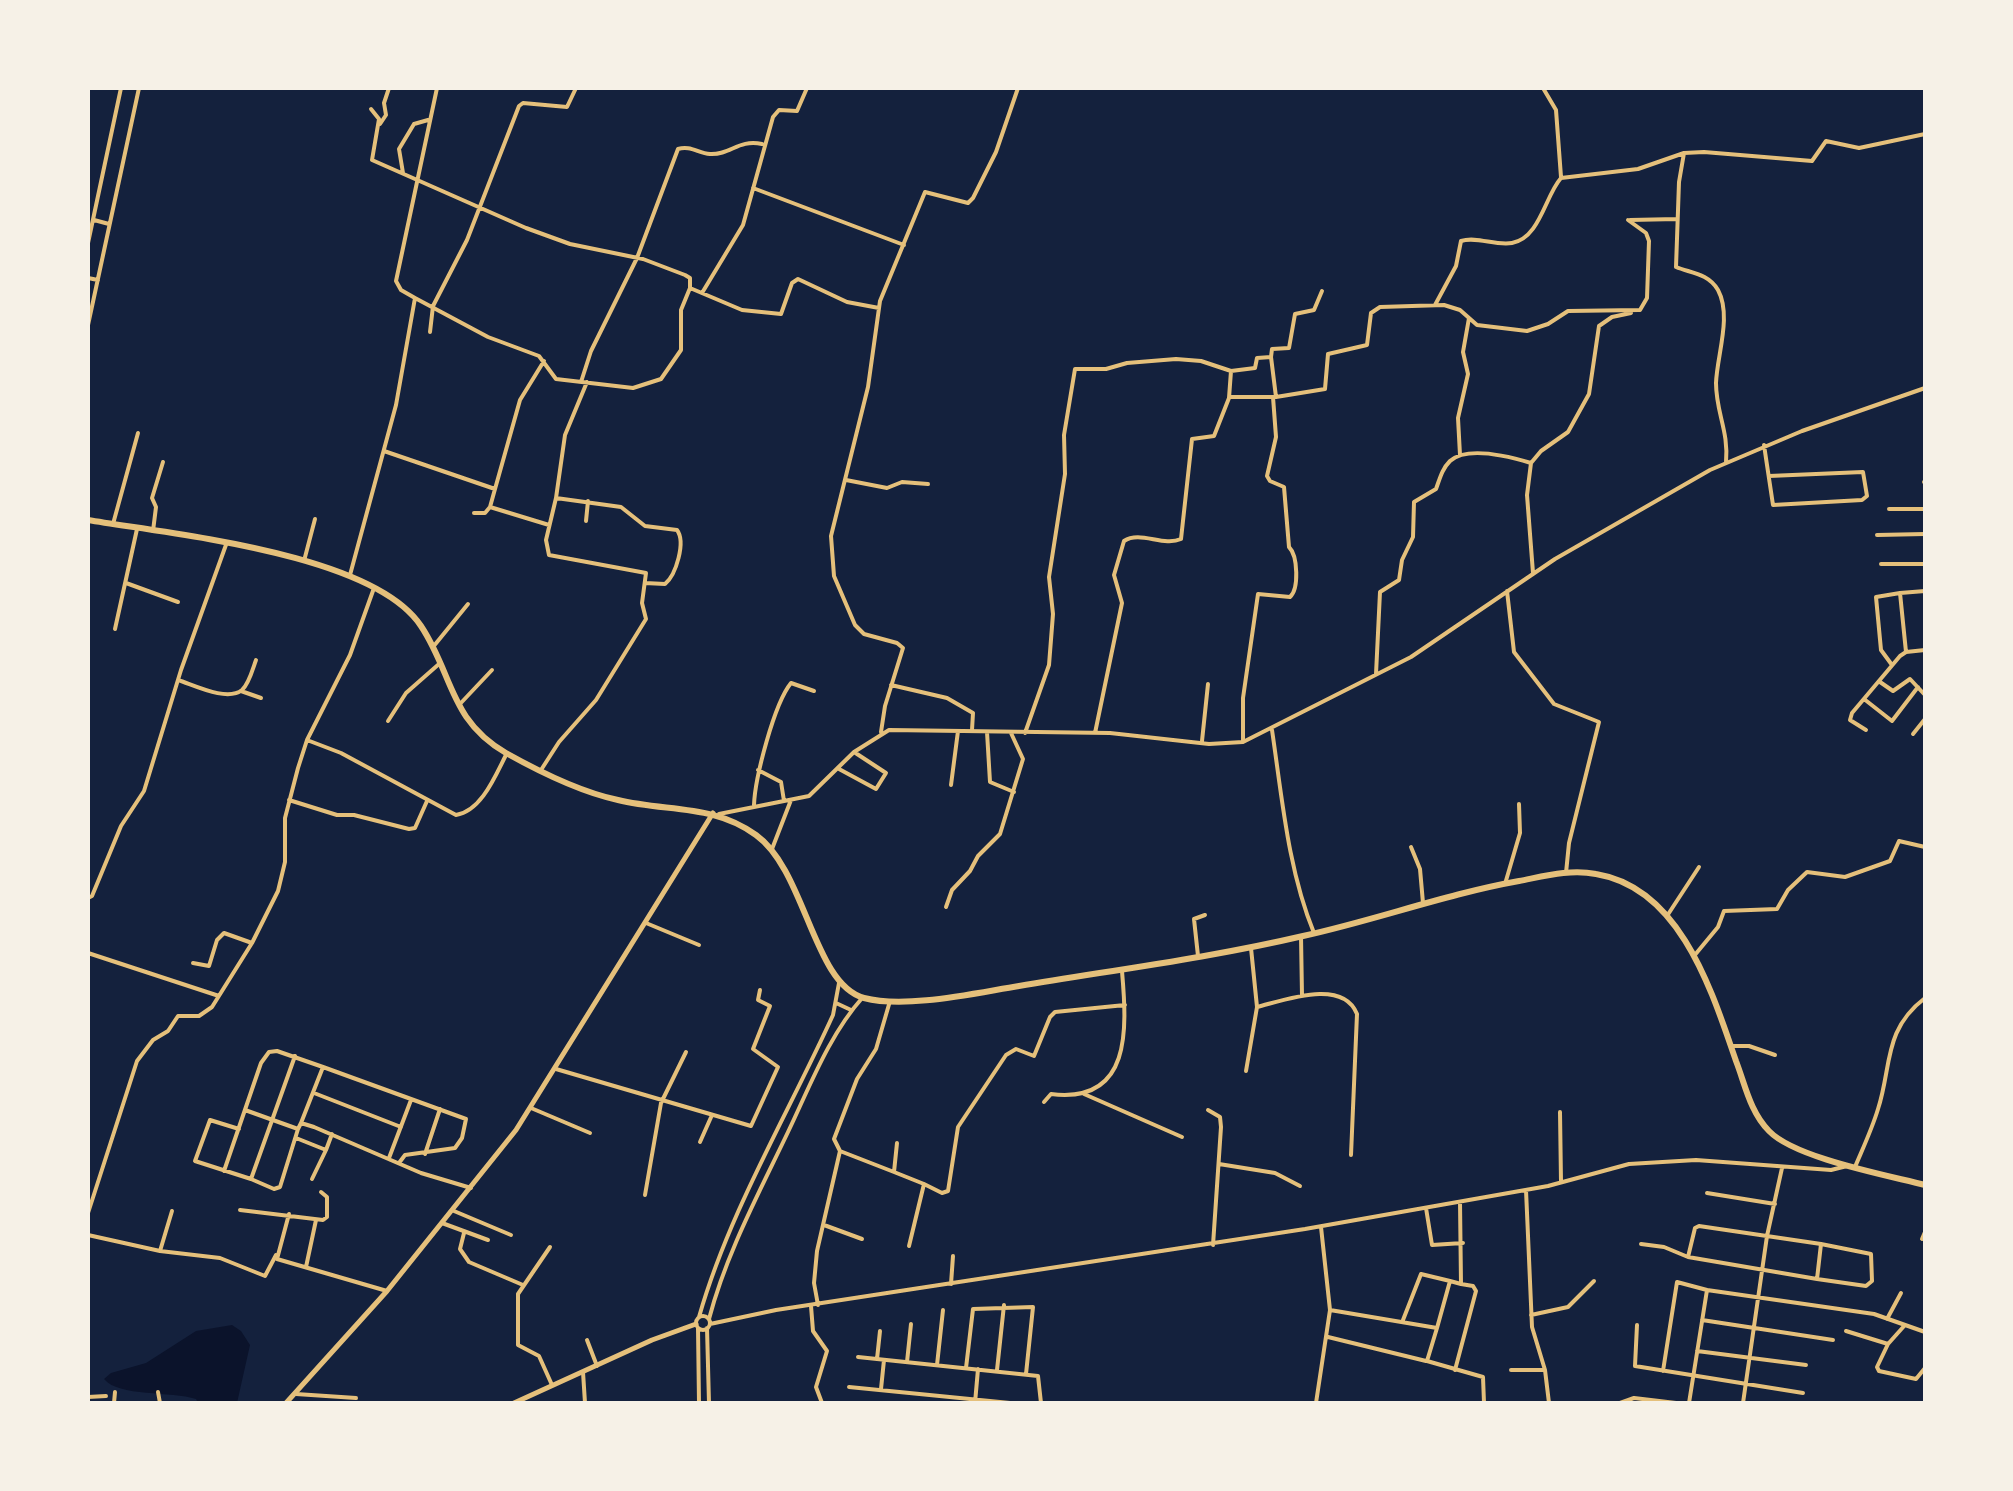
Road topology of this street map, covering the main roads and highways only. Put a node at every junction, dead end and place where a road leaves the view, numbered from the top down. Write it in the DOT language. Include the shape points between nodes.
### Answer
graph roads {
  1 [pos="88,520"];
  2 [pos="1925,1185"];
  1 -- 2 [label="main road" via="227,542 304,561 374,588 407,609 422,627 458,706 484,738 507,753 602,797 716,813 759,837 791,878 839,983 863,997 890,1001 978,993 1198,959 1505,884 1566,873 1606,876 1667,916 1694,956 1750,1100 1769,1132 1852,1167"];
}
